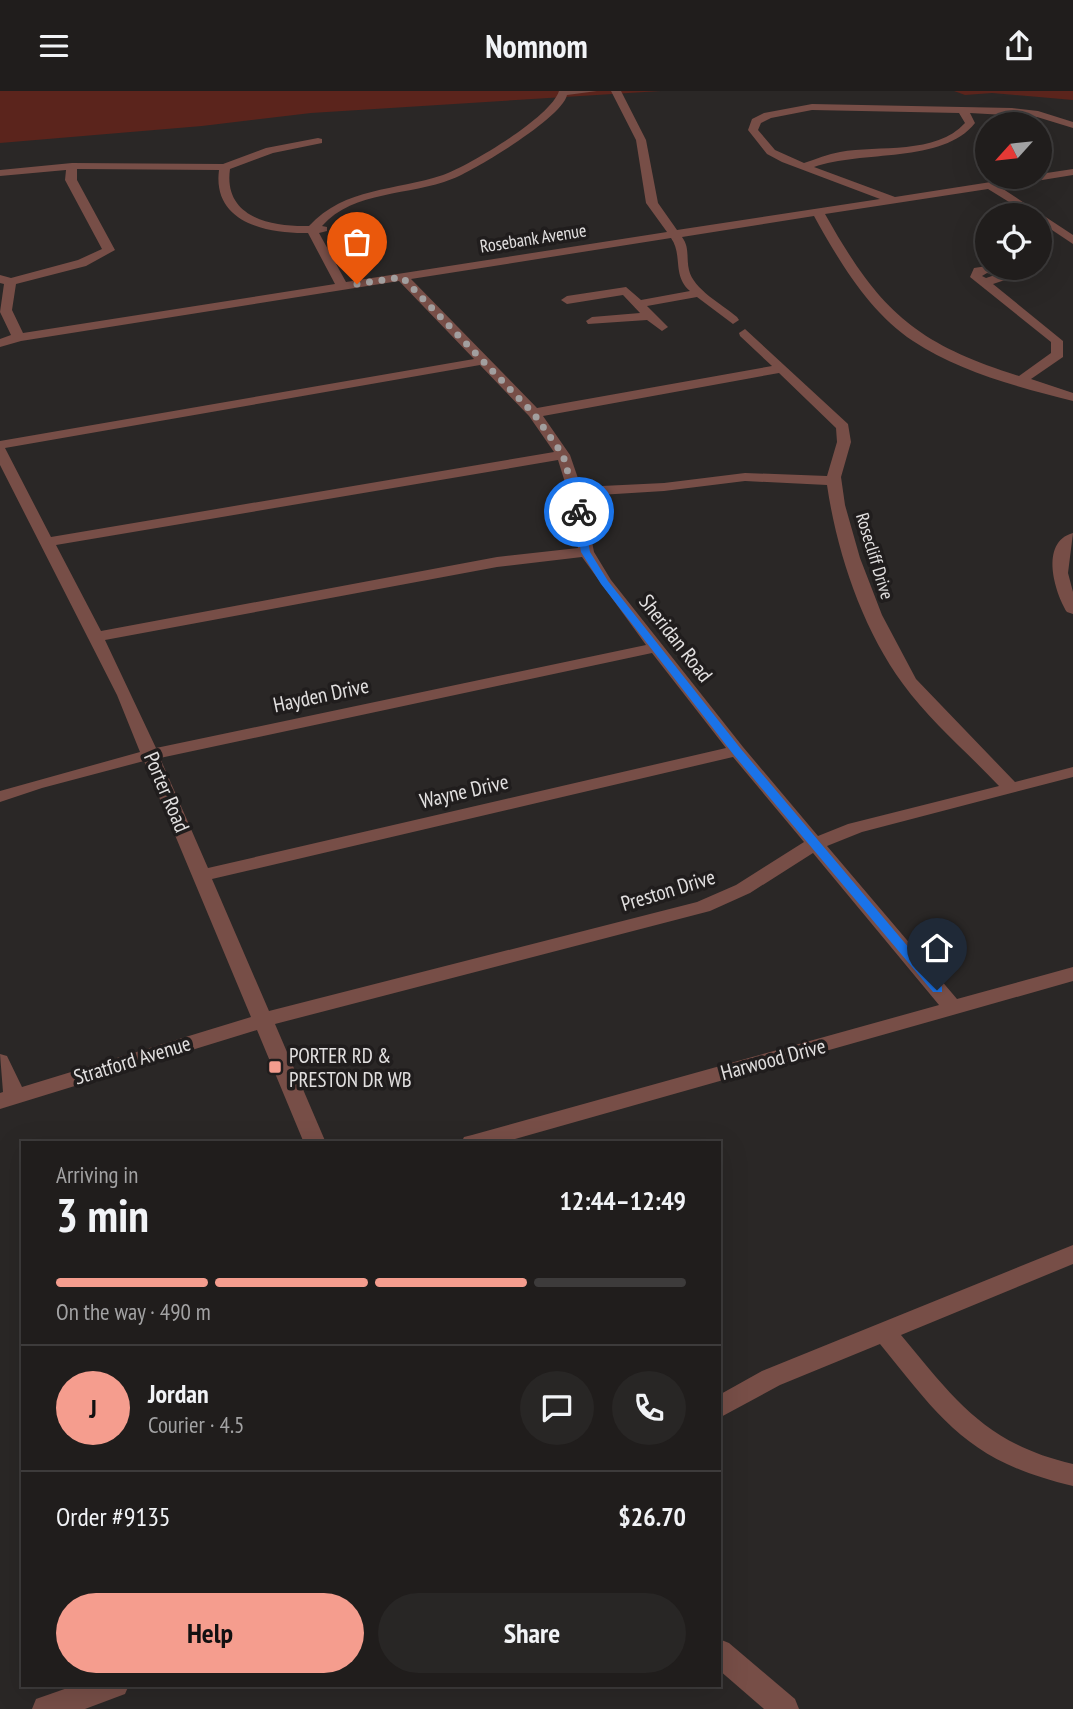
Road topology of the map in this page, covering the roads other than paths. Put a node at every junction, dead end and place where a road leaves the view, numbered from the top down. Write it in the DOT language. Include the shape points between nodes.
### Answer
graph roads {
  1 [pos="592,91"];
  2 [pos="616,91"];
  3 [pos="563,92"];
  4 [pos="964,110"];
  5 [pos="1073,125"];
  6 [pos="318,141"];
  7 [pos="72,166"];
  8 [pos="805,166"];
  9 [pos="225,167"];
  10 [pos="1073,172"];
  11 [pos="0,173"];
  12 [pos="1052,175"];
  13 [pos="975,187"];
  14 [pos="996,189"];
  15 [pos="892,199"];
  16 [pos="1018,203"];
  17 [pos="817,211"];
  18 [pos="1052,226"];
  19 [pos="318,229"];
  20 [pos="673,233"];
  21 [pos="1073,240"];
  22 [pos="402,277"];
  23 [pos="5,280"];
  24 [pos="984,283"];
  25 [pos="357,284"];
  26 [pos="342,286"];
  27 [pos="699,293"];
  28 [pos="567,300"];
  29 [pos="638,304"];
  30 [pos="650,316"];
  31 [pos="733,320"];
  32 [pos="592,321"];
  33 [pos="662,327"];
  34 [pos="745,333"];
  35 [pos="19,337"];
  36 [pos="0,342"];
  37 [pos="483,361"];
  38 [pos="780,369"];
  39 [pos="1022,380"];
  40 [pos="1073,397"];
  41 [pos="534,414"];
  42 [pos="0,445"];
  43 [pos="0,451"];
  44 [pos="563,455"];
  45 [pos="833,481"];
  46 [pos="575,492"];
  47 [pos="1073,538"];
  48 [pos="47,542"];
  49 [pos="586,552"];
  50 [pos="1073,609"];
  51 [pos="97,637"];
  52 [pos="654,647"];
  53 [pos="737,751"];
  54 [pos="152,754"];
  55 [pos="1073,772"];
  56 [pos="1010,787"];
  57 [pos="0,797"];
  58 [pos="814,844"];
  59 [pos="202,874"];
  60 [pos="1073,974"];
  61 [pos="954,1009"];
  62 [pos="264,1020"];
  63 [pos="0,1061"];
  64 [pos="7,1098"];
  65 [pos="314,1141"];
  66 [pos="479,1141"];
  67 [pos="1073,1254"];
  68 [pos="883,1330"];
  69 [pos="721,1407"];
  70 [pos="1073,1475"];
  71 [pos="721,1654"];
  72 [pos="109,1687"];
  73 [pos="46,1709"];
  74 [pos="785,1709"];
  1 -- 3 [label="street"];
  2 -- 20 [label="street" via="639,134 652,203"];
  3 -- 19 [label="street" via="561,101 522,135 447,177 370,198"];
  4 -- 5 [label="street" via="1038,114"];
  4 -- 8 [label="street" via="970,123 965,133 950,140 837,155"];
  4 -- 8 [label="street" via="812,107 755,121 753,130 771,152"];
  6 -- 9 [label="street" via="269,149"];
  7 -- 9 [label="street"];
  7 -- 11 [label="street"];
  7 -- 23 [label="street" via="71,180 109,250 82,263"];
  8 -- 15 [label="street"];
  9 -- 19 [label="street" via="222,181 242,217 272,228"];
  10 -- 12 [label="street, Rosebank Avenue"];
  13 -- 15 [label="street, Rosebank Avenue"];
  14 -- 16 [label="street"];
  15 -- 17 [label="street, Rosebank Avenue"];
  17 -- 20 [label="street, Rosebank Avenue"];
  17 -- 39 [label="street" via="851,269 914,336 952,356"];
  18 -- 21 [label="street"];
  19 -- 25 [label="street"];
  19 -- 26 [label="street"];
  20 -- 22 [label="street, Rosebank Avenue"];
  20 -- 27 [label="street" via="682,245 683,271"];
  22 -- 25 [label="street, Rosebank Avenue"];
  22 -- 37 [label="street, Sheridan Road"];
  23 -- 35 [label="street" via="0,308"];
  24 -- 39 [label="street" via="1057,341 1058,354"];
  25 -- 26 [label="street, Rosebank Avenue"];
  26 -- 35 [label="street, Rosebank Avenue"];
  27 -- 29 [label="street"];
  27 -- 31 [label="street"];
  28 -- 29 [label="street" via="626,291"];
  29 -- 30 [label="street"];
  30 -- 32 [label="street"];
  30 -- 33 [label="street"];
  34 -- 38 [label="street"];
  35 -- 36 [label="street, Rosebank Avenue"];
  37 -- 41 [label="street, Sheridan Road"];
  37 -- 42 [label="street"];
  38 -- 41 [label="street"];
  38 -- 45 [label="street" via="843,427 847,439"];
  39 -- 40 [label="street"];
  41 -- 44 [label="street, Sheridan Road"];
  43 -- 48 [label="street, Porter Road"];
  44 -- 46 [label="street, Sheridan Road"];
  44 -- 48 [label="street"];
  45 -- 46 [label="street" via="744,477"];
  45 -- 56 [label="street, Rosecliff Drive" via="875,620 894,656 911,683"];
  46 -- 49 [label="street, Sheridan Road"];
  47 -- 50 [label="street" via="1064,547 1060,584"];
  48 -- 51 [label="street, Porter Road"];
  49 -- 51 [label="street" via="484,564"];
  49 -- 52 [label="street, Sheridan Road"];
  51 -- 54 [label="street, Porter Road"];
  52 -- 53 [label="street, Sheridan Road"];
  52 -- 54 [label="street, Hayden Drive"];
  53 -- 58 [label="street, Sheridan Road"];
  53 -- 59 [label="street, Wayne Drive"];
  54 -- 57 [label="street, Hayden Drive"];
  54 -- 59 [label="street, Porter Road"];
  55 -- 56 [label="street, Preston Drive"];
  56 -- 58 [label="street, Preston Drive" via="855,828"];
  58 -- 61 [label="street, Sheridan Road"];
  58 -- 62 [label="street, Preston Drive" via="743,889 703,907"];
  59 -- 62 [label="street, Porter Road"];
  60 -- 61 [label="street, Harwood Drive"];
  61 -- 66 [label="street, Harwood Drive"];
  62 -- 64 [label="street, Stratford Avenue"];
  62 -- 65 [label="street, Porter Road"];
  63 -- 64 [label="street"];
  67 -- 68 [label="street"];
  68 -- 69 [label="street" via="771,1378"];
  68 -- 70 [label="street" via="959,1419 997,1449"];
  71 -- 74 [label="street"];
  72 -- 73 [label="street"];
}
